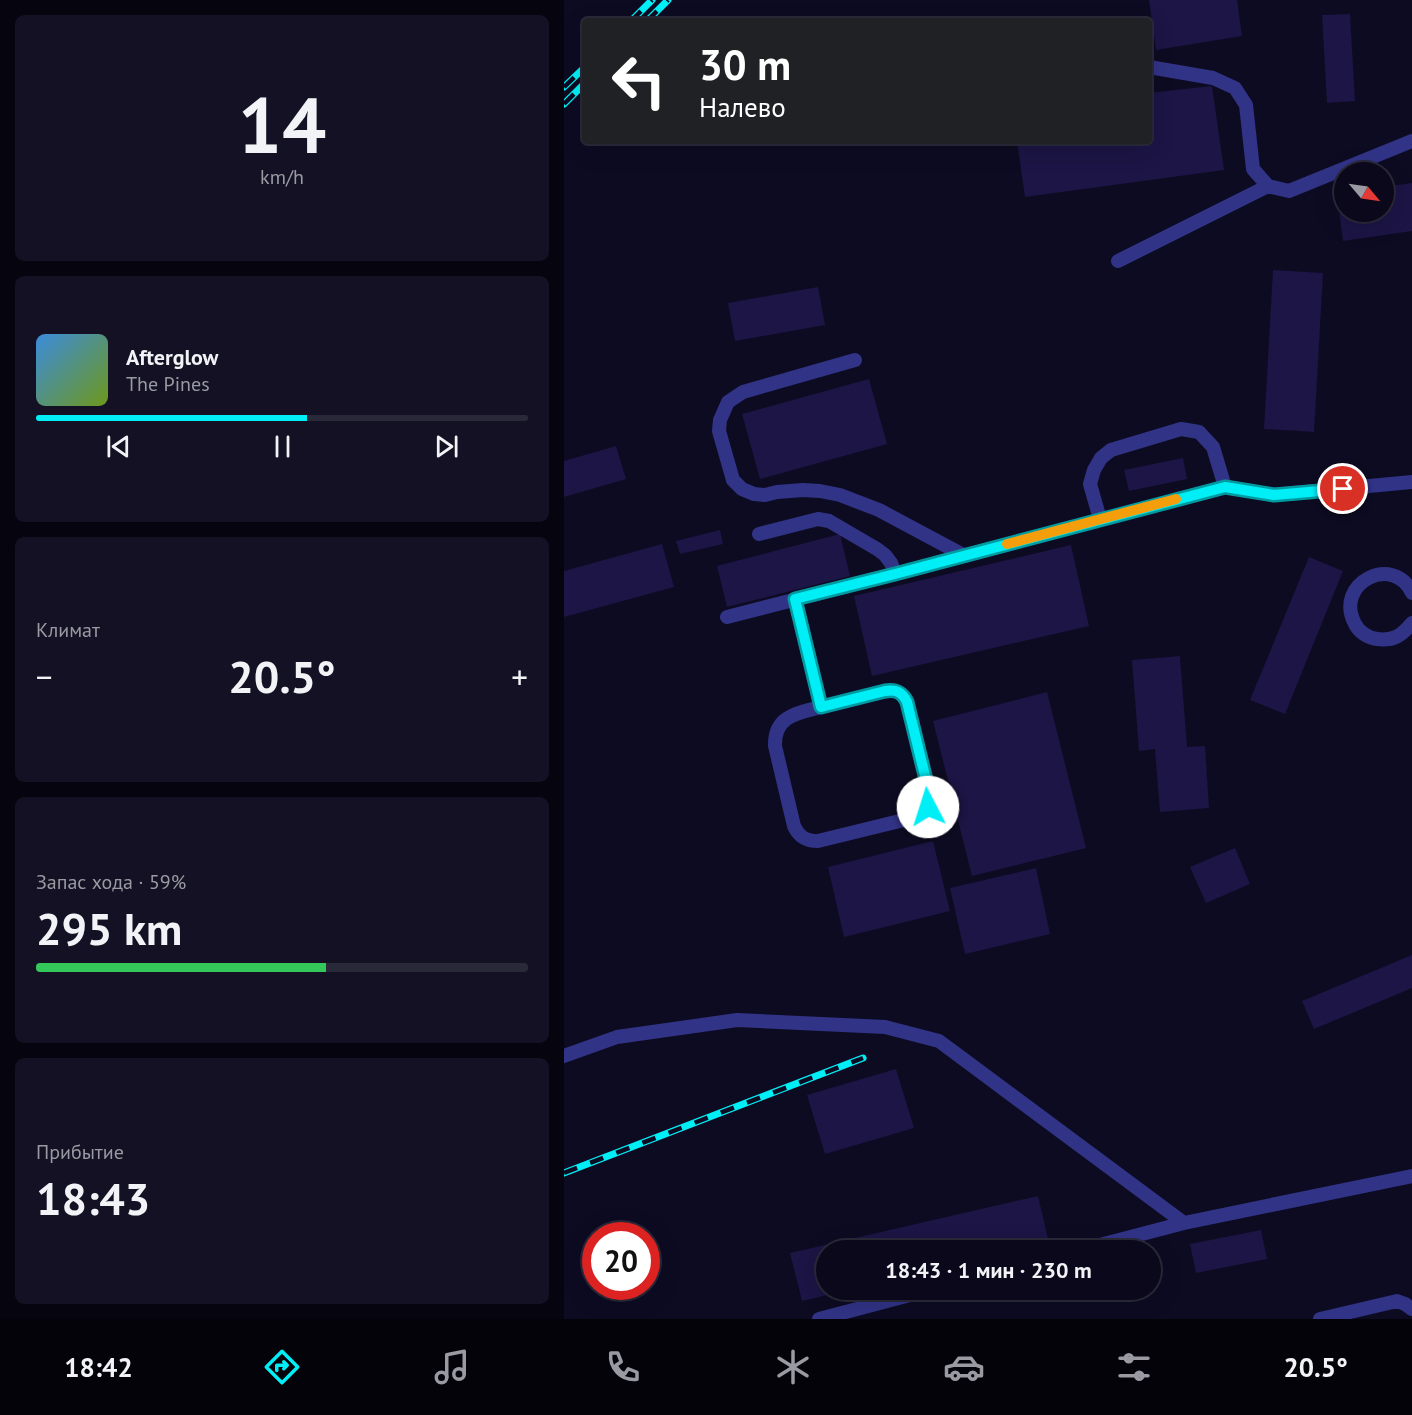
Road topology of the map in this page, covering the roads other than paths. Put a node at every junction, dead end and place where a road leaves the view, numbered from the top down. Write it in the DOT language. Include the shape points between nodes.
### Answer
graph roads {
  1 [pos="1152,67"];
  2 [pos="1412,141"];
  3 [pos="1268,186"];
  4 [pos="1118,261"];
  5 [pos="855,360"];
  6 [pos="1412,482"];
  7 [pos="1225,487"];
  8 [pos="1100,519"];
  9 [pos="759,534"];
  10 [pos="965,556"];
  11 [pos="895,574"];
  12 [pos="1412,593"];
  13 [pos="795,599"];
  14 [pos="727,617"];
  15 [pos="1412,622"];
  16 [pos="821,707"];
  17 [pos="564,1056"];
  18 [pos="1412,1176"];
  19 [pos="1184,1223"];
  20 [pos="1119,1240"];
  21 [pos="891,1300"];
  22 [pos="1412,1309"];
  23 [pos="819,1319"];
  24 [pos="1320,1319"];
  1 -- 3 [label="lane" via="1213,78 1234,88 1246,105 1252,169"];
  2 -- 3 [label="lane" via="1289,191"];
  3 -- 4 [label="lane"];
  5 -- 10 [label="lane" via="743,392 728,402 719,431 733,480 754,494 803,490 840,495 879,510"];
  6 -- 7 [label="lane" via="1274,495"];
  7 -- 8 [label="lane"];
  7 -- 8 [label="lane" via="1213,447 1199,432 1181,429 1111,450 1101,458 1090,484"];
  8 -- 10 [label="lane"];
  9 -- 11 [label="lane" via="818,519 829,521 885,555"];
  10 -- 11 [label="lane"];
  11 -- 13 [label="lane"];
  12 -- 15 [label="lane" via="1397,577 1382,574 1367,578 1356,588 1350,602 1350,616 1357,629 1371,638 1395,638"];
  13 -- 14 [label="lane"];
  13 -- 16 [label="lane"];
  16 -- 16 [label="lane" via="885,691 903,695 929,792 924,813 818,842 797,832 775,736 795,713"];
  17 -- 19 [label="lane" via="617,1037 737,1020 885,1028 939,1041"];
  18 -- 19 [label="lane"];
  19 -- 20 [label="lane"];
  21 -- 23 [label="lane"];
  22 -- 24 [label="lane" via="1397,1301"];
}
